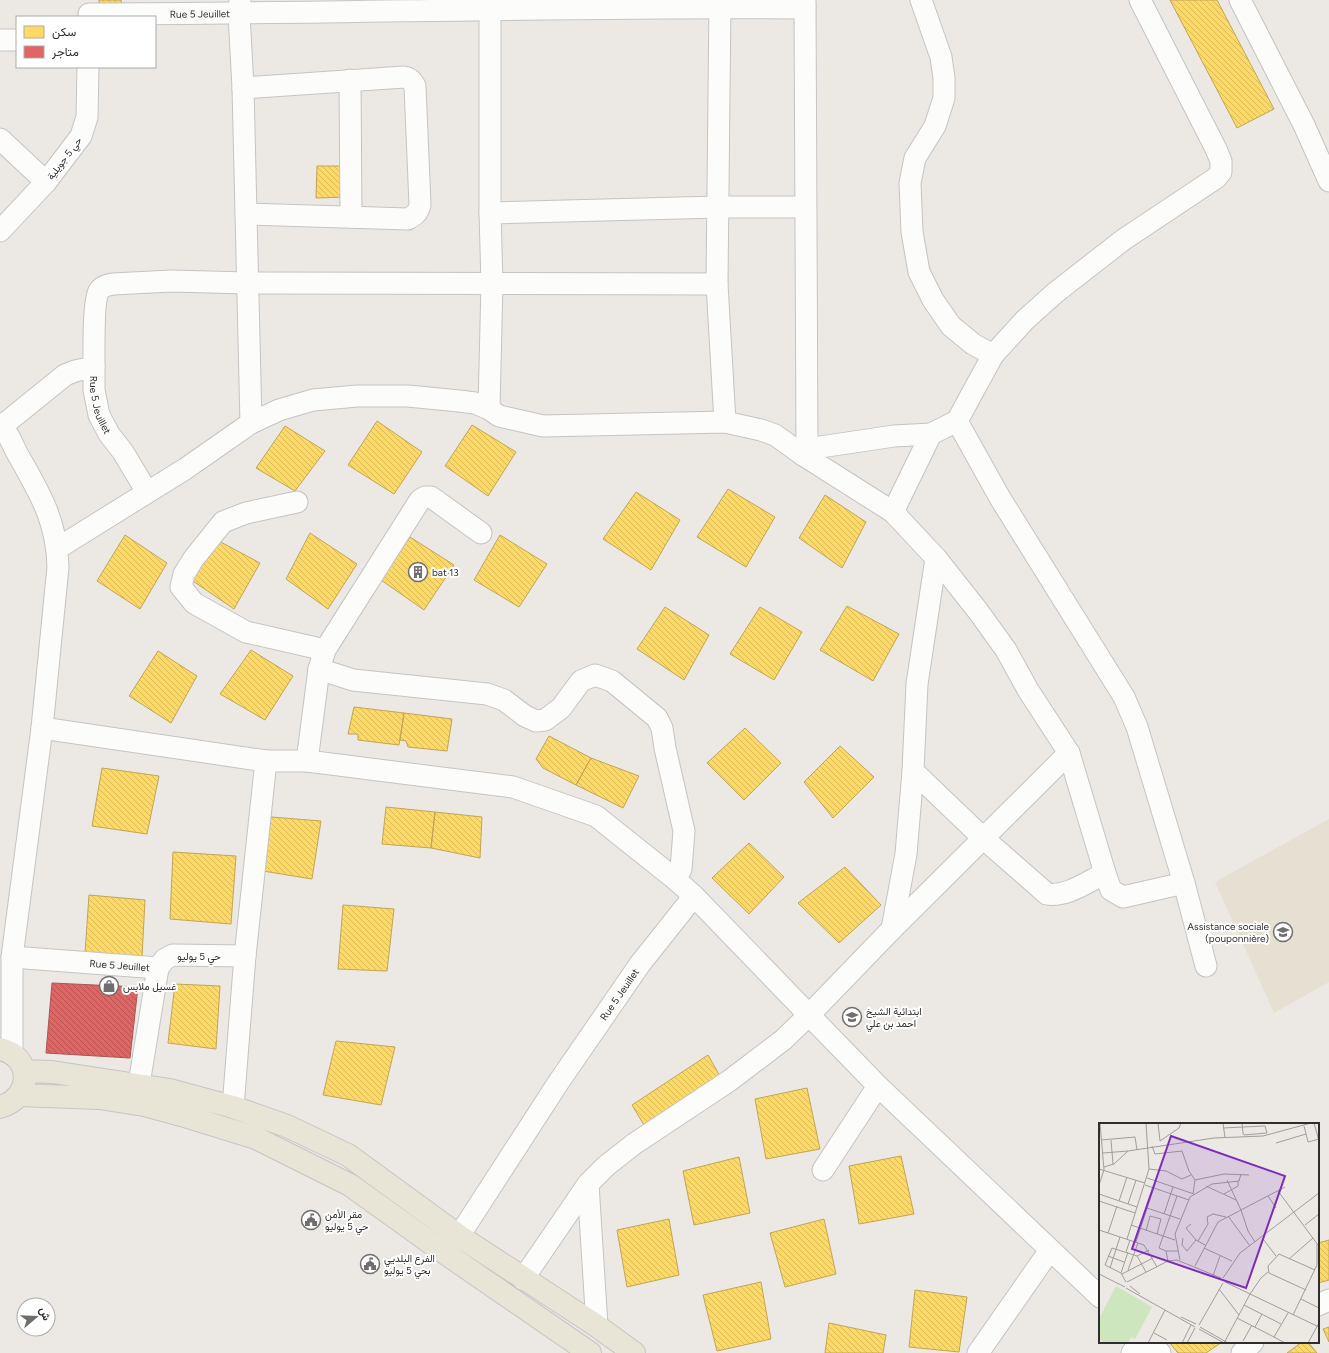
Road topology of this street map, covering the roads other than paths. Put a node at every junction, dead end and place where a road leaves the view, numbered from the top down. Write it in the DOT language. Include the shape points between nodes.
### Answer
graph roads {
  1 [pos="921,0"];
  2 [pos="1140,0"];
  3 [pos="1240,0"];
  4 [pos="584,4"];
  5 [pos="719,4"];
  6 [pos="805,4"];
  7 [pos="439,6"];
  8 [pos="240,7"];
  9 [pos="89,10"];
  10 [pos="490,10"];
  11 [pos="0,40"];
  12 [pos="16,40"];
  13 [pos="88,68"];
  14 [pos="350,80"];
  15 [pos="243,88"];
  16 [pos="0,138"];
  17 [pos="1329,181"];
  18 [pos="46,182"];
  19 [pos="718,207"];
  20 [pos="805,207"];
  21 [pos="490,213"];
  22 [pos="246,214"];
  23 [pos="352,217"];
  24 [pos="0,231"];
  25 [pos="247,283"];
  26 [pos="492,283"];
  27 [pos="717,284"];
  28 [pos="993,356"];
  29 [pos="94,367"];
  30 [pos="489,409"];
  31 [pos="957,421"];
  32 [pos="725,422"];
  33 [pos="251,423"];
  34 [pos="1,425"];
  35 [pos="931,434"];
  36 [pos="805,452"];
  37 [pos="147,492"];
  38 [pos="297,502"];
  39 [pos="893,512"];
  40 [pos="481,533"];
  41 [pos="58,548"];
  42 [pos="936,558"];
  43 [pos="322,660"];
  44 [pos="42,728"];
  45 [pos="1069,754"];
  46 [pos="266,761"];
  47 [pos="307,761"];
  48 [pos="913,771"];
  49 [pos="983,838"];
  50 [pos="1105,873"];
  51 [pos="674,879"];
  52 [pos="1184,882"];
  53 [pos="694,896"];
  54 [pos="892,929"];
  55 [pos="245,956"];
  56 [pos="12,957"];
  57 [pos="1206,966"];
  58 [pos="158,968"];
  59 [pos="0,992"];
  60 [pos="809,1015"];
  61 [pos="12,1058"];
  62 [pos="139,1084"];
  63 [pos="878,1086"];
  64 [pos="19,1095"];
  65 [pos="0,1107"];
  66 [pos="233,1107"];
  67 [pos="823,1170"];
  68 [pos="588,1184"];
  69 [pos="459,1236"];
  70 [pos="1050,1250"];
  71 [pos="523,1279"];
  72 [pos="1099,1296"];
  73 [pos="1329,1300"];
  74 [pos="1319,1305"];
  75 [pos="597,1326"];
  76 [pos="1139,1343"];
  77 [pos="1149,1343"];
  78 [pos="1252,1343"];
  79 [pos="585,1352"];
  80 [pos="634,1353"];
  81 [pos="978,1353"];
  82 [pos="1132,1353"];
  83 [pos="1160,1353"];
  84 [pos="1242,1353"];
  1 -- 28 [label="street" via="941,57 944,98 935,126 915,158 910,183 912,232 919,272 933,300 951,326"];
  2 -- 28 [label="street" via="1216,149 1221,161 1221,172 1216,178 1123,240 1055,293 1025,320"];
  3 -- 17 [label="street" via="1304,125"];
  4 -- 5 [label="street, Rue 5 Jeuillet"];
  4 -- 10 [label="street, Rue 5 Jeuillet"];
  5 -- 6 [label="street, Rue 5 Jeuillet"];
  5 -- 19 [label="street"];
  6 -- 20 [label="street"];
  7 -- 8 [label="street, Rue 5 Jeuillet"];
  7 -- 10 [label="street, Rue 5 Jeuillet"];
  8 -- 9 [label="street, Rue 5 Jeuillet"];
  8 -- 15 [label="street"];
  10 -- 21 [label="street"];
  11 -- 12 [label="street"];
  13 -- 18 [label="street, حي 5 جويلية" via="87,117 81,136"];
  14 -- 15 [label="street"];
  14 -- 23 [label="street"];
  14 -- 23 [label="street" via="404,76 412,80 415,86 420,205 415,216 408,219"];
  15 -- 22 [label="street"];
  16 -- 18 [label="street"];
  18 -- 24 [label="street, حي 5 جويلية"];
  19 -- 20 [label="street"];
  19 -- 21 [label="street"];
  19 -- 27 [label="street"];
  20 -- 36 [label="street"];
  21 -- 26 [label="street"];
  22 -- 23 [label="street"];
  22 -- 25 [label="street"];
  25 -- 26 [label="street"];
  25 -- 29 [label="street" via="171,281 104,286 99,291 97,299"];
  25 -- 33 [label="street"];
  26 -- 27 [label="street"];
  26 -- 30 [label="street"];
  27 -- 32 [label="street"];
  28 -- 31 [label="street"];
  29 -- 34 [label="street, Rue 5 Jeuillet" via="65,375"];
  29 -- 37 [label="street, Rue 5 Jeuillet" via="94,390 99,415"];
  30 -- 32 [label="street" via="499,416 543,426"];
  30 -- 33 [label="street" via="475,403 459,401 408,396 357,396 313,400 279,410"];
  31 -- 35 [label="street"];
  31 -- 52 [label="street" via="1000,498 1124,697 1137,727"];
  32 -- 36 [label="street" via="775,435"];
  33 -- 37 [label="street"];
  34 -- 41 [label="street" via="42,497"];
  35 -- 36 [label="street" via="894,436"];
  35 -- 39 [label="street"];
  36 -- 39 [label="street"];
  37 -- 41 [label="street"];
  38 -- 43 [label="street" via="246,512 223,522 194,558 184,574 181,588 194,603 246,632"];
  39 -- 42 [label="street"];
  40 -- 43 [label="street" via="431,496 420,500"];
  41 -- 44 [label="street"];
  42 -- 45 [label="street" via="1006,650"];
  42 -- 48 [label="street" via="917,684"];
  43 -- 47 [label="street"];
  43 -- 51 [label="street" via="353,680 487,694 504,700 536,721 545,720 561,708 581,681 595,675 612,681 657,718 662,728 684,831 681,869"];
  44 -- 46 [label="street"];
  44 -- 56 [label="street"];
  45 -- 49 [label="street"];
  45 -- 50 [label="street"];
  46 -- 47 [label="street"];
  46 -- 55 [label="street"];
  47 -- 51 [label="street" via="513,787 596,816"];
  48 -- 49 [label="street"];
  48 -- 54 [label="street" via="906,854"];
  49 -- 50 [label="street" via="1047,894 1064,893"];
  49 -- 54 [label="street"];
  50 -- 52 [label="street" via="1111,890 1123,897"];
  51 -- 53 [label="street"];
  52 -- 57 [label="street"];
  53 -- 60 [label="street"];
  53 -- 69 [label="street, Rue 5 Jeuillet" via="640,964 554,1089"];
  54 -- 60 [label="street"];
  55 -- 58 [label="street, حي 5 يوليو" via="173,955"];
  55 -- 66 [label="street"];
  56 -- 58 [label="street, Rue 5 Jeuillet"];
  56 -- 59 [label="street"];
  56 -- 61 [label="street"];
  58 -- 62 [label="street, Rue 5 Jeuillet"];
  60 -- 63 [label="street"];
  60 -- 68 [label="street" via="783,1040 730,1081 634,1144"];
  61 -- 62 [label="main road" via="52,1072"];
  61 -- 64 [label="main road" via="24,1083"];
  62 -- 66 [label="main road"];
  63 -- 67 [label="street"];
  63 -- 70 [label="street"];
  64 -- 65 [label="main road" via="14,1101"];
  64 -- 79 [label="main road" via="99,1098 144,1105 256,1138 350,1185"];
  66 -- 69 [label="main road" via="287,1126 348,1154"];
  68 -- 71 [label="street"];
  68 -- 75 [label="street"];
  69 -- 71 [label="main road"];
  70 -- 72 [label="street"];
  70 -- 81 [label="street"];
  71 -- 75 [label="main road"];
  73 -- 74 [label="street"];
  75 -- 80 [label="main road"];
  76 -- 82 [label="street"];
  77 -- 83 [label="street"];
  78 -- 84 [label="street"];
}
